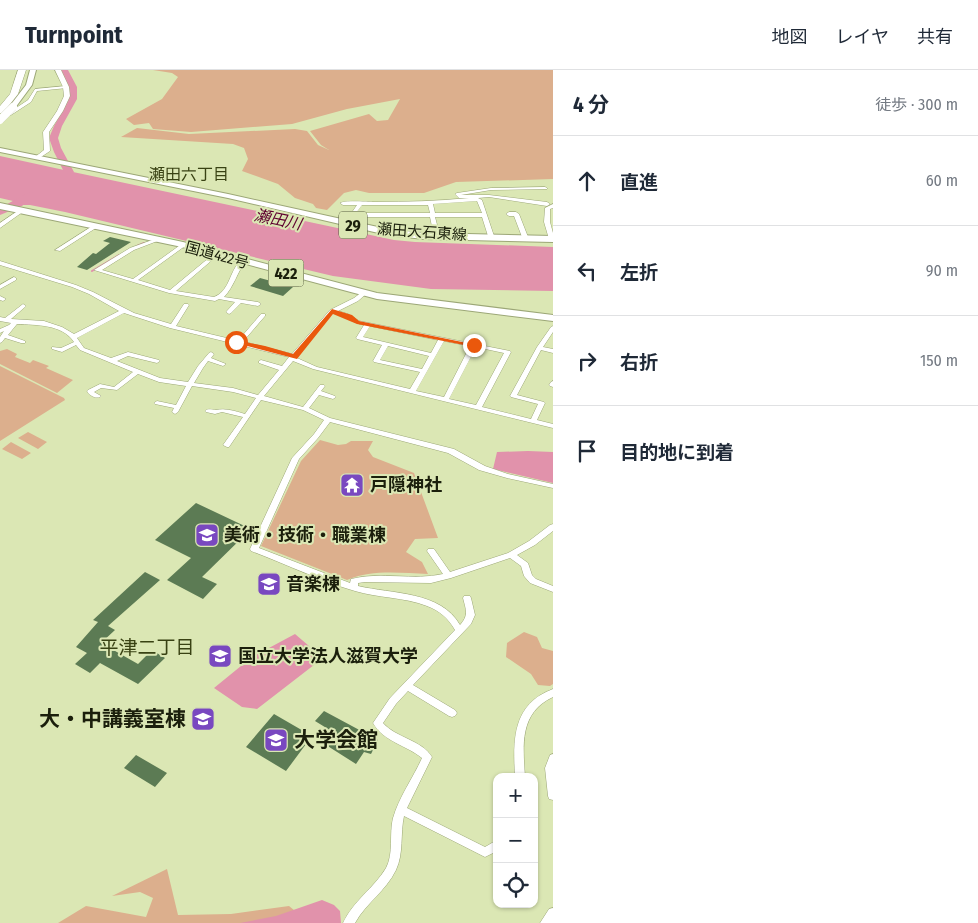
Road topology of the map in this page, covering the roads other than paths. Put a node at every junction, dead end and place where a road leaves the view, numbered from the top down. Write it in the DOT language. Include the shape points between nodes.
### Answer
graph roads {
  1 [pos="15,70"];
  2 [pos="22,70"];
  3 [pos="33,70"];
  4 [pos="58,70"];
  5 [pos="66,87"];
  6 [pos="1,109"];
  7 [pos="11,111"];
  8 [pos="0,121"];
  9 [pos="0,150"];
  10 [pos="38,158"];
  11 [pos="343,203"];
  12 [pos="430,203"];
  13 [pos="360,204"];
  14 [pos="550,205"];
  15 [pos="2,206"];
  16 [pos="18,210"];
  17 [pos="509,214"];
  18 [pos="354,215"];
  19 [pos="433,215"];
  20 [pos="484,216"];
  21 [pos="347,224"];
  22 [pos="0,226"];
  23 [pos="96,226"];
  24 [pos="437,236"];
  25 [pos="491,236"];
  26 [pos="525,237"];
  27 [pos="553,239"];
  28 [pos="158,240"];
  29 [pos="182,245"];
  30 [pos="58,250"];
  31 [pos="216,254"];
  32 [pos="243,261"];
  33 [pos="0,263"];
  34 [pos="14,279"];
  35 [pos="134,281"];
  36 [pos="0,287"];
  37 [pos="171,292"];
  38 [pos="364,293"];
  39 [pos="220,298"];
  40 [pos="240,301"];
  41 [pos="258,304"];
  42 [pos="186,305"];
  43 [pos="23,306"];
  44 [pos="332,311"];
  45 [pos="124,312"];
  46 [pos="229,312"];
  47 [pos="263,315"];
  48 [pos="553,318"];
  49 [pos="3,320"];
  50 [pos="14,324"];
  51 [pos="368,324"];
  52 [pos="172,327"];
  53 [pos="553,328"];
  54 [pos="2,336"];
  55 [pos="442,339"];
  56 [pos="75,340"];
  57 [pos="23,342"];
  58 [pos="236,342"];
  59 [pos="386,344"];
  60 [pos="474,345"];
  61 [pos="54,348"];
  62 [pos="540,348"];
  63 [pos="553,351"];
  64 [pos="433,354"];
  65 [pos="294,358"];
  66 [pos="110,361"];
  67 [pos="157,361"];
  68 [pos="261,362"];
  69 [pos="223,364"];
  70 [pos="284,369"];
  71 [pos="423,371"];
  72 [pos="137,372"];
  73 [pos="514,374"];
  74 [pos="524,376"];
  75 [pos="191,385"];
  76 [pos="322,386"];
  77 [pos="412,391"];
  78 [pos="318,392"];
  79 [pos="98,396"];
  80 [pos="259,398"];
  81 [pos="333,398"];
  82 [pos="446,399"];
  83 [pos="157,403"];
  84 [pos="478,407"];
  85 [pos="305,409"];
  86 [pos="208,410"];
  87 [pos="246,416"];
  88 [pos="328,418"];
  89 [pos="534,420"];
  90 [pos="553,426"];
  91 [pos="227,445"];
  92 [pos="553,486"];
  93 [pos="553,527"];
  94 [pos="432,551"];
  95 [pos="511,555"];
  96 [pos="448,576"];
  97 [pos="352,587"];
  98 [pos="553,589"];
  99 [pos="467,598"];
  100 [pos="459,630"];
  101 [pos="408,686"];
  102 [pos="553,693"];
  103 [pos="452,713"];
  104 [pos="553,758"];
  105 [pos="520,773"];
  106 [pos="553,796"];
  107 [pos="402,810"];
  108 [pos="493,847"];
  109 [pos="553,914"];
  110 [pos="350,923"];
  111 [pos="546,923"];
  1 -- 6 [label="highway"];
  2 -- 6 [label="highway" via="19,84"];
  3 -- 7 [label="main road" via="29,85"];
  4 -- 5 [label="street"];
  5 -- 7 [label="street" via="36,90 30,101"];
  5 -- 10 [label="street" via="64,104 46,132 47,152"];
  6 -- 7 [label="street"];
  7 -- 8 [label="main road, bridge"];
  9 -- 10 [label="main road, 瀬田大石東線 / 29"];
  10 -- 21 [label="main road, 瀬田大石東線 / 29"];
  11 -- 13 [label="street"];
  12 -- 13 [label="street"];
  12 -- 19 [label="street"];
  12 -- 20 [label="street" via="477,199"];
  13 -- 18 [label="street"];
  14 -- 14 [label="street" via="545,188 490,189 457,194 461,197 495,196"];
  14 -- 27 [label="street" via="547,222"];
  15 -- 16 [label="main road, 国道422号 / 422"];
  16 -- 22 [label="street"];
  16 -- 23 [label="main road, 国道422号 / 422"];
  17 -- 26 [label="street" via="516,214"];
  18 -- 19 [label="street"];
  18 -- 21 [label="street"];
  19 -- 20 [label="street"];
  19 -- 24 [label="street"];
  20 -- 25 [label="street"];
  21 -- 24 [label="main road, 瀬田大石東線 / 29"];
  23 -- 28 [label="main road, 国道422号 / 422"];
  23 -- 30 [label="street"];
  24 -- 25 [label="main road, 瀬田大石東線 / 29"];
  25 -- 26 [label="main road, 瀬田大石東線 / 29"];
  26 -- 27 [label="main road, 瀬田大石東線 / 29"];
  28 -- 29 [label="main road, 国道422号 / 422"];
  28 -- 35 [label="street" via="132,249 97,270"];
  29 -- 31 [label="main road, 国道422号 / 422"];
  29 -- 35 [label="street"];
  31 -- 32 [label="main road, 国道422号 / 422"];
  31 -- 37 [label="street"];
  32 -- 38 [label="main road, 国道422号 / 422"];
  32 -- 39 [label="street"];
  33 -- 45 [label="street" via="75,286"];
  34 -- 36 [label="street"];
  35 -- 37 [label="street"];
  37 -- 39 [label="street"];
  38 -- 44 [label="street"];
  38 -- 48 [label="main road, 国道422号 / 422"];
  39 -- 40 [label="street"];
  40 -- 41 [label="street"];
  40 -- 46 [label="street"];
  42 -- 52 [label="street"];
  43 -- 49 [label="street"];
  44 -- 51 [label="street"];
  44 -- 65 [label="street"];
  45 -- 52 [label="street"];
  45 -- 56 [label="street" via="100,321"];
  47 -- 58 [label="street"];
  49 -- 50 [label="street"];
  50 -- 54 [label="street"];
  50 -- 56 [label="street" via="48,324"];
  51 -- 55 [label="street"];
  51 -- 59 [label="street" via="359,338"];
  52 -- 58 [label="street"];
  53 -- 62 [label="street"];
  54 -- 57 [label="street"];
  55 -- 60 [label="street"];
  55 -- 64 [label="street"];
  56 -- 61 [label="street" via="62,350"];
  56 -- 66 [label="street" via="82,350"];
  58 -- 65 [label="street"];
  59 -- 64 [label="street"];
  59 -- 71 [label="street" via="376,361"];
  60 -- 82 [label="street"];
  60 -- 84 [label="street" via="508,352"];
  62 -- 63 [label="street"];
  62 -- 74 [label="street"];
  64 -- 71 [label="street"];
  65 -- 70 [label="street"];
  65 -- 77 [label="street" via="308,366"];
  66 -- 67 [label="street" via="128,354"];
  66 -- 72 [label="street"];
  68 -- 70 [label="street"];
  69 -- 75 [label="street" via="209,357"];
  70 -- 80 [label="street"];
  71 -- 77 [label="street"];
  72 -- 75 [label="street" via="159,380"];
  72 -- 79 [label="street" via="115,388 100,386 90,391"];
  73 -- 74 [label="street"];
  74 -- 89 [label="street" via="513,396 542,404"];
  75 -- 80 [label="street" via="233,390"];
  75 -- 83 [label="street" via="176,410"];
  76 -- 78 [label="street"];
  77 -- 82 [label="street"];
  78 -- 81 [label="street"];
  78 -- 85 [label="street"];
  80 -- 85 [label="street"];
  80 -- 87 [label="street"];
  82 -- 84 [label="street"];
  84 -- 89 [label="street"];
  85 -- 88 [label="street"];
  86 -- 87 [label="street"];
  87 -- 91 [label="street"];
  88 -- 92 [label="street" via="451,451 482,468"];
  88 -- 97 [label="street" via="296,458 254,550"];
  89 -- 90 [label="street"];
  93 -- 95 [label="street"];
  94 -- 96 [label="street"];
  95 -- 96 [label="street"];
  95 -- 98 [label="street" via="525,565 528,576 534,581"];
  96 -- 97 [label="street" via="431,580 365,579 354,581"];
  97 -- 100 [label="street" via="421,601 455,620"];
  99 -- 100 [label="street" via="471,615"];
  100 -- 101 [label="street"];
  101 -- 103 [label="street"];
  101 -- 107 [label="street" via="378,723 381,729 420,749 427,757"];
  102 -- 105 [label="street" via="540,697 520,728"];
  104 -- 106 [label="street" via="550,768"];
  107 -- 108 [label="street" via="485,852"];
  107 -- 110 [label="street" via="397,852 390,870 372,895 361,904"];
  109 -- 111 [label="street"];
}
